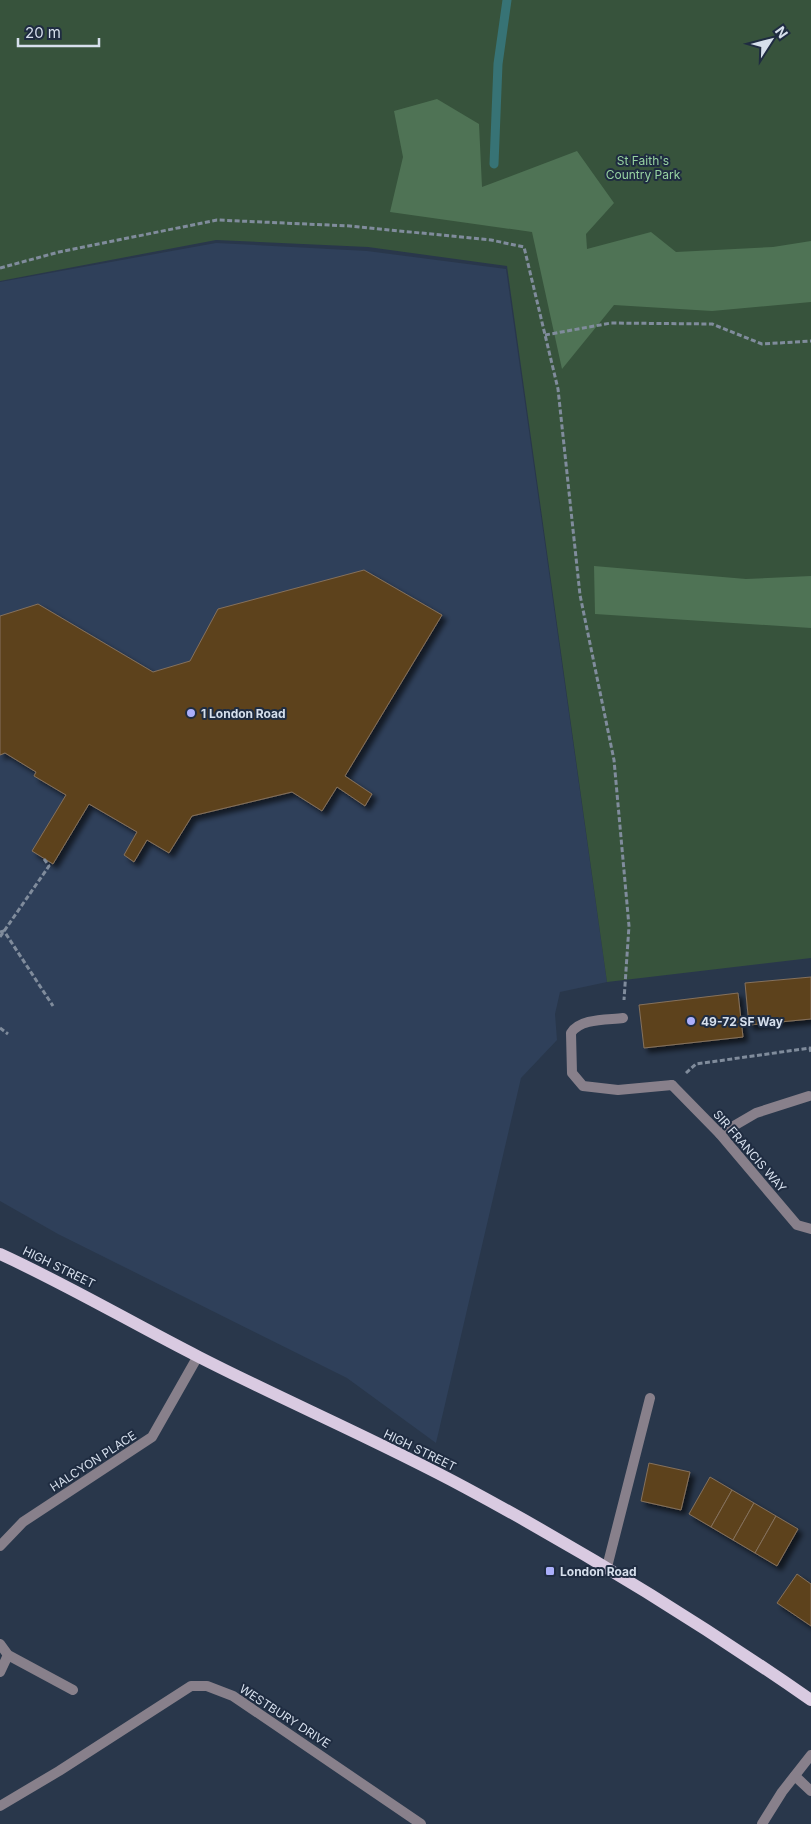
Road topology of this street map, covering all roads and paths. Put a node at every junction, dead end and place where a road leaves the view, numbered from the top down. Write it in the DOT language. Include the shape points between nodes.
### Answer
graph roads {
  1 [pos="0,268"];
  2 [pos="545,335"];
  3 [pos="811,341"];
  4 [pos="44,859"];
  5 [pos="2,931"];
  6 [pos="0,937"];
  7 [pos="53,1006"];
  8 [pos="623,1018"];
  9 [pos="0,1028"];
  10 [pos="8,1034"];
  11 [pos="811,1053"];
  12 [pos="672,1085"];
  13 [pos="809,1096"];
  14 [pos="720,1134"];
  15 [pos="811,1229"];
  16 [pos="0,1254"];
  17 [pos="198,1356"];
  18 [pos="650,1398"];
  19 [pos="0,1546"];
  20 [pos="607,1567"];
  21 [pos="0,1644"];
  22 [pos="8,1655"];
  23 [pos="0,1672"];
  24 [pos="73,1690"];
  25 [pos="811,1700"];
  26 [pos="811,1755"];
  27 [pos="795,1776"];
  28 [pos="811,1791"];
  29 [pos="0,1806"];
  30 [pos="421,1824"];
  31 [pos="762,1824"];
  1 -- 2 [label="path" via="59,252 217,220 350,226 491,240 524,247"];
  2 -- 3 [label="path" via="611,323 712,324 762,344"];
  2 -- 8 [label="path" via="558,389 580,595 614,760 629,926"];
  4 -- 5 [label="path" via="49,866"];
  5 -- 6 [label="path"];
  5 -- 7 [label="path"];
  8 -- 12 [label="street" via="589,1022 573,1028 570,1033 573,1075 583,1086 618,1090"];
  9 -- 10 [label="path"];
  11 -- 12 [label="path" via="810,1048 696,1064"];
  12 -- 14 [label="street, SIR FRANCIS WAY"];
  13 -- 14 [label="street" via="756,1113"];
  14 -- 15 [label="street, SIR FRANCIS WAY" via="797,1225"];
  16 -- 17 [label="main road, HIGH STREET" via="59,1281"];
  17 -- 19 [label="street, HALCYON PLACE" via="152,1437 23,1522"];
  17 -- 20 [label="main road, HIGH STREET" via="465,1487"];
  18 -- 20 [label="street"];
  20 -- 25 [label="main road, HIGH STREET"];
  21 -- 22 [label="street"];
  22 -- 23 [label="street"];
  22 -- 24 [label="street"];
  26 -- 27 [label="street"];
  27 -- 28 [label="street"];
  27 -- 31 [label="street"];
  29 -- 30 [label="street, WESTBURY DRIVE" via="59,1772 191,1686 206,1686 233,1696"];
}
